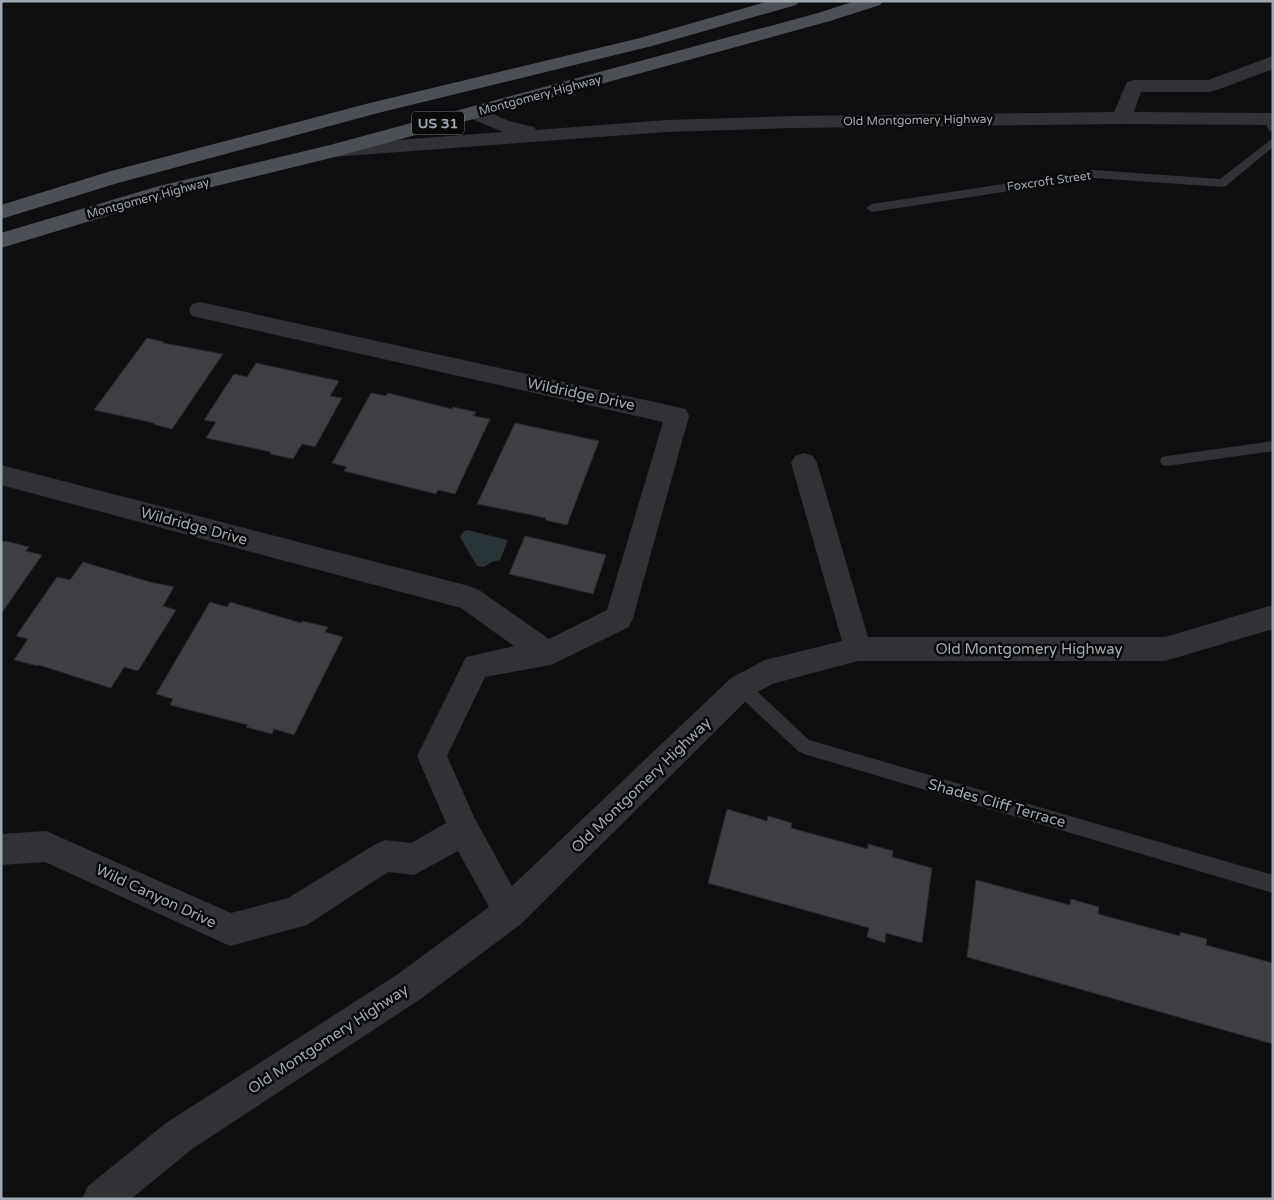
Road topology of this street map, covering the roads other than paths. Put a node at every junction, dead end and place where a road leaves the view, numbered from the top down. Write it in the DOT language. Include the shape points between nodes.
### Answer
graph roads {
  1 [pos="790,1"];
  2 [pos="874,1"];
  3 [pos="1273,62"];
  4 [pos="474,113"];
  5 [pos="1122,118"];
  6 [pos="1272,123"];
  7 [pos="563,134"];
  8 [pos="1273,141"];
  9 [pos="332,151"];
  10 [pos="872,208"];
  11 [pos="1,212"];
  12 [pos="1,241"];
  13 [pos="200,310"];
  14 [pos="1273,446"];
  15 [pos="1167,461"];
  16 [pos="804,463"];
  17 [pos="1,475"];
  18 [pos="1273,617"];
  19 [pos="858,649"];
  20 [pos="546,653"];
  21 [pos="741,687"];
  22 [pos="464,830"];
  23 [pos="1,850"];
  24 [pos="1273,884"];
  25 [pos="509,912"];
  26 [pos="101,1199"];
  1 -- 11 [label="main road, Montgomery Highway / US 31" via="645,42 251,140"];
  2 -- 4 [label="main road, Montgomery Highway / US 31"];
  3 -- 5 [label="street" via="1210,86 1134,86"];
  4 -- 7 [label="street, Old Montgomery Highway" via="503,126"];
  4 -- 9 [label="main road, Montgomery Highway / US 31"];
  5 -- 6 [label="street, Old Montgomery Highway"];
  5 -- 7 [label="street, Old Montgomery Highway" via="784,122"];
  7 -- 9 [label="street, Old Montgomery Highway"];
  8 -- 10 [label="lane, Foxcroft Street" via="1222,183 1094,174"];
  9 -- 12 [label="main road, Montgomery Highway / US 31" via="159,193"];
  13 -- 20 [label="street, Wildridge Drive" via="677,416 619,618"];
  14 -- 15 [label="lane"];
  16 -- 19 [label="street"];
  17 -- 20 [label="street, Wildridge Drive" via="469,598"];
  18 -- 19 [label="street, Old Montgomery Highway" via="1165,649"];
  19 -- 21 [label="street, Old Montgomery Highway" via="765,673"];
  20 -- 22 [label="street, Wildridge Drive" via="476,666 432,756"];
  21 -- 24 [label="lane, Shades Cliff Terrace" via="804,746"];
  21 -- 25 [label="street, Old Montgomery Highway"];
  22 -- 23 [label="street, Wild Canyon Drive" via="414,859 384,856 295,913 230,930 46,846"];
  22 -- 25 [label="street"];
  25 -- 26 [label="street, Old Montgomery Highway" via="410,986 179,1136"];
}
